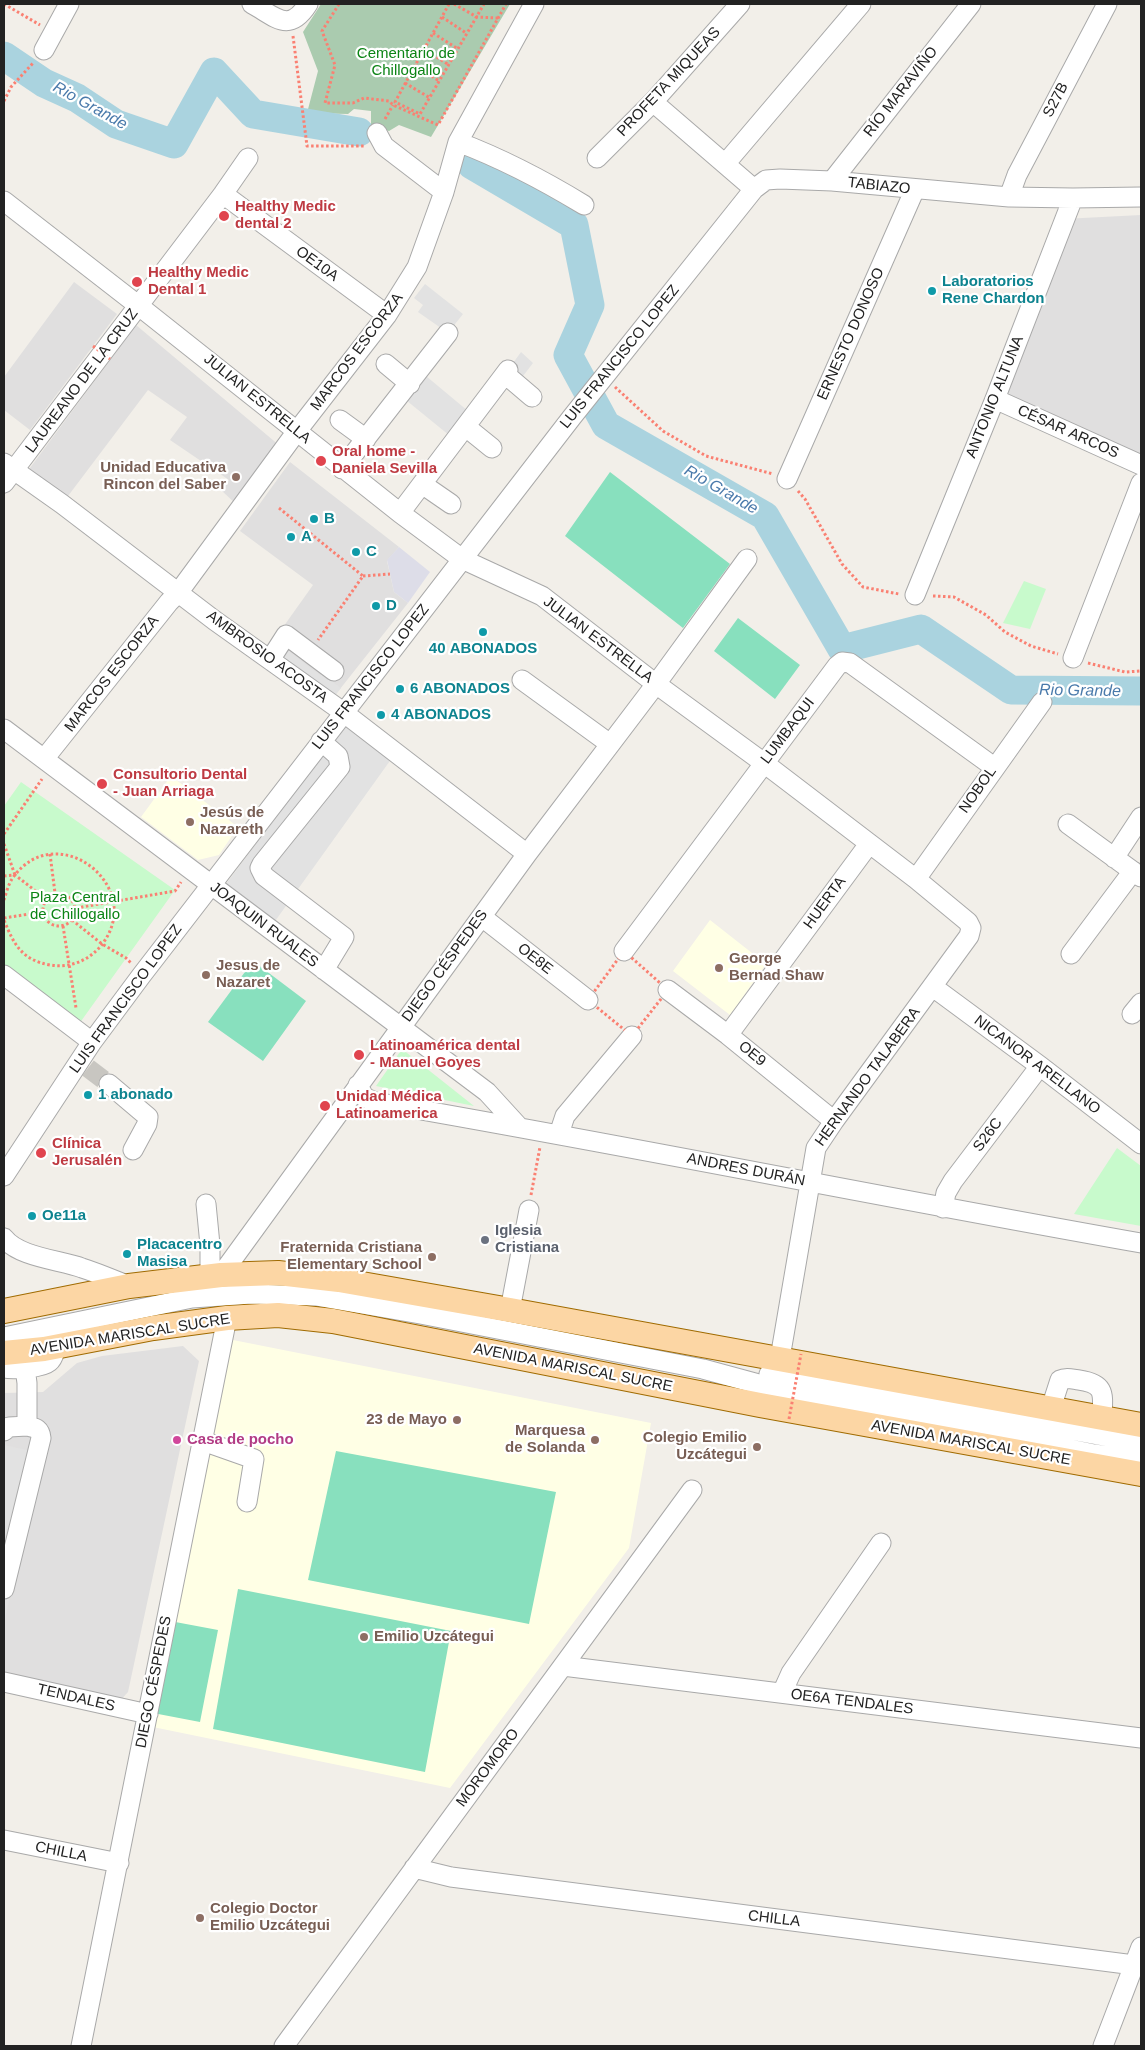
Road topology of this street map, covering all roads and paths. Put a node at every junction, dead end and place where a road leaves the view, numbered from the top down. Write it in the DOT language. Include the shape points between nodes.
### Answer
graph roads {
  1 [pos="4,4"];
  2 [pos="69,4"];
  3 [pos="252,4"];
  4 [pos="308,4"];
  5 [pos="339,4"];
  6 [pos="449,4"];
  7 [pos="454,4"];
  8 [pos="484,4"];
  9 [pos="506,4"];
  10 [pos="534,4"];
  11 [pos="740,4"];
  12 [pos="861,4"];
  13 [pos="971,4"];
  14 [pos="1107,4"];
  15 [pos="442,17"];
  16 [pos="477,17"];
  17 [pos="498,18"];
  18 [pos="292,21"];
  19 [pos="53,33"];
  20 [pos="433,33"];
  21 [pos="466,33"];
  22 [pos="424,49"];
  23 [pos="458,49"];
  24 [pos="44,50"];
  25 [pos="415,65"];
  26 [pos="449,65"];
  27 [pos="439,81"];
  28 [pos="405,83"];
  29 [pos="430,98"];
  30 [pos="4,100"];
  31 [pos="653,102"];
  32 [pos="381,140"];
  33 [pos="458,142"];
  34 [pos="248,158"];
  35 [pos="597,158"];
  36 [pos="725,164"];
  37 [pos="832,181"];
  38 [pos="754,189"];
  39 [pos="915,189"];
  40 [pos="444,192"];
  41 [pos="224,194"];
  42 [pos="1141,196"];
  43 [pos="1009,197"];
  44 [pos="1073,198"];
  45 [pos="4,201"];
  46 [pos="584,205"];
  47 [pos="139,306"];
  48 [pos="387,315"];
  49 [pos="448,334"];
  50 [pos="93,346"];
  51 [pos="110,359"];
  52 [pos="386,364"];
  53 [pos="602,380"];
  54 [pos="410,384"];
  55 [pos="532,397"];
  56 [pos="995,399"];
  57 [pos="340,420"];
  58 [pos="466,427"];
  59 [pos="297,431"];
  60 [pos="366,439"];
  61 [pos="492,448"];
  62 [pos="1141,465"];
  63 [pos="342,469"];
  64 [pos="7,472"];
  65 [pos="787,479"];
  66 [pos="1141,483"];
  67 [pos="422,484"];
  68 [pos="451,504"];
  69 [pos="278,508"];
  70 [pos="400,514"];
  71 [pos="462,559"];
  72 [pos="747,559"];
  73 [pos="390,574"];
  74 [pos="363,576"];
  75 [pos="178,593"];
  76 [pos="915,595"];
  77 [pos="309,652"];
  78 [pos="1073,658"];
  79 [pos="270,660"];
  80 [pos="334,671"];
  81 [pos="1141,671"];
  82 [pos="522,680"];
  83 [pos="656,684"];
  84 [pos="1042,702"];
  85 [pos="343,712"];
  86 [pos="4,729"];
  87 [pos="321,741"];
  88 [pos="610,744"];
  89 [pos="48,762"];
  90 [pos="764,763"];
  91 [pos="994,767"];
  92 [pos="1141,817"];
  93 [pos="1068,824"];
  94 [pos="4,834"];
  95 [pos="4,844"];
  96 [pos="869,844"];
  97 [pos="50,854"];
  98 [pos="527,854"];
  99 [pos="1114,858"];
  100 [pos="190,869"];
  101 [pos="1137,874"];
  102 [pos="15,875"];
  103 [pos="4,876"];
  104 [pos="916,879"];
  105 [pos="211,885"];
  106 [pos="55,893"];
  107 [pos="46,899"];
  108 [pos="4,900"];
  109 [pos="113,903"];
  110 [pos="76,908"];
  111 [pos="42,912"];
  112 [pos="482,917"];
  113 [pos="4,919"];
  114 [pos="72,920"];
  115 [pos="63,926"];
  116 [pos="971,928"];
  117 [pos="102,944"];
  118 [pos="624,951"];
  119 [pos="1070,954"];
  120 [pos="68,965"];
  121 [pos="324,970"];
  122 [pos="4,975"];
  123 [pos="141,976"];
  124 [pos="933,987"];
  125 [pos="668,990"];
  126 [pos="588,1000"];
  127 [pos="401,1027"];
  128 [pos="76,1030"];
  129 [pos="728,1035"];
  130 [pos="632,1036"];
  131 [pos="92,1042"];
  132 [pos="1040,1066"];
  133 [pos="109,1084"];
  134 [pos="358,1086"];
  135 [pos="834,1120"];
  136 [pos="519,1127"];
  137 [pos="551,1133"];
  138 [pos="1141,1144"];
  139 [pos="133,1150"];
  140 [pos="4,1176"];
  141 [pos="809,1182"];
  142 [pos="206,1204"];
  143 [pos="943,1208"];
  144 [pos="529,1210"];
  145 [pos="4,1238"];
  146 [pos="1141,1243"];
  147 [pos="216,1276"];
  148 [pos="129,1286"];
  149 [pos="510,1310"];
  150 [pos="4,1311"];
  151 [pos="227,1318"];
  152 [pos="7,1339"];
  153 [pos="56,1347"];
  154 [pos="790,1356"];
  155 [pos="4,1368"];
  156 [pos="26,1368"];
  157 [pos="703,1369"];
  158 [pos="1051,1408"];
  159 [pos="1102,1417"];
  160 [pos="789,1419"];
  161 [pos="1141,1425"];
  162 [pos="27,1426"];
  163 [pos="4,1432"];
  164 [pos="203,1441"];
  165 [pos="1141,1443"];
  166 [pos="1141,1461"];
  167 [pos="1141,1474"];
  168 [pos="692,1490"];
  169 [pos="247,1502"];
  170 [pos="881,1543"];
  171 [pos="4,1589"];
  172 [pos="563,1666"];
  173 [pos="4,1682"];
  174 [pos="782,1693"];
  175 [pos="148,1714"];
  176 [pos="1141,1738"];
  177 [pos="4,1840"];
  178 [pos="119,1863"];
  179 [pos="414,1868"];
  180 [pos="1141,1947"];
  181 [pos="1134,1965"];
  182 [pos="81,2046"];
  183 [pos="284,2046"];
  184 [pos="1103,2046"];
  1 -- 19 [label="path"];
  2 -- 19 [label="street"];
  3 -- 18 [label="street" via="280,20"];
  4 -- 18 [label="street"];
  5 -- 17 [label="path" via="322,31 334,65 325,103 353,103 364,98 389,101 438,125"];
  6 -- 15 [label="path"];
  7 -- 16 [label="path"];
  8 -- 16 [label="path"];
  9 -- 17 [label="path"];
  10 -- 33 [label="street, MARCOS ESCORZA"];
  11 -- 31 [label="street, PROFETA MIQUEAS"];
  12 -- 36 [label="street"];
  13 -- 37 [label="street, RÍO MARAVIÑO"];
  14 -- 43 [label="street, S27B" via="1016,175"];
  15 -- 20 [label="path"];
  15 -- 21 [label="path"];
  16 -- 17 [label="path"];
  16 -- 21 [label="path"];
  18 -- 32 [label="path" via="307,146"];
  19 -- 24 [label="street"];
  20 -- 22 [label="path"];
  20 -- 23 [label="path"];
  21 -- 23 [label="path"];
  22 -- 25 [label="path"];
  22 -- 26 [label="path"];
  23 -- 26 [label="path"];
  24 -- 30 [label="path" via="11,87"];
  25 -- 27 [label="path"];
  25 -- 28 [label="path"];
  26 -- 27 [label="path"];
  27 -- 29 [label="path"];
  28 -- 29 [label="path"];
  28 -- 29 [label="path" via="394,102 420,114"];
  31 -- 35 [label="street, PROFETA MIQUEAS"];
  31 -- 36 [label="street"];
  32 -- 40 [label="street"];
  33 -- 40 [label="street, MARCOS ESCORZA"];
  33 -- 46 [label="street" via="540,178"];
  34 -- 41 [label="street, LAUREANO DE LA CRUZ"];
  36 -- 38 [label="street"];
  37 -- 38 [label="street, TABIAZO" via="770,179"];
  37 -- 39 [label="street, TABIAZO"];
  38 -- 53 [label="street, LUIS FRANCISCO LOPEZ"];
  39 -- 43 [label="street, TABIAZO"];
  39 -- 65 [label="street, ERNESTO DONOSO"];
  40 -- 48 [label="street, MARCOS ESCORZA" via="417,267"];
  41 -- 47 [label="street, LAUREANO DE LA CRUZ"];
  41 -- 48 [label="street, OE10A"];
  42 -- 44 [label="street, TABIAZO"];
  43 -- 44 [label="street, TABIAZO"];
  44 -- 56 [label="street, ANTONIO ALTUNA"];
  45 -- 47 [label="street, JULIAN ESTRELLA"];
  47 -- 59 [label="street, JULIAN ESTRELLA"];
  47 -- 64 [label="street, LAUREANO DE LA CRUZ"];
  48 -- 59 [label="street, MARCOS ESCORZA"];
  49 -- 54 [label="street"];
  50 -- 51 [label="path, bridge"];
  52 -- 54 [label="street"];
  53 -- 65 [label="path" via="663,431 706,456"];
  53 -- 71 [label="street, LUIS FRANCISCO LOPEZ"];
  54 -- 60 [label="street"];
  55 -- 58 [label="street" via="506,372"];
  56 -- 62 [label="street, CÉSAR ARCOS"];
  56 -- 76 [label="street, ANTONIO ALTUNA"];
  57 -- 60 [label="street"];
  58 -- 61 [label="street"];
  58 -- 67 [label="street"];
  59 -- 63 [label="street, JULIAN ESTRELLA"];
  59 -- 75 [label="street, MARCOS ESCORZA"];
  60 -- 63 [label="street"];
  63 -- 70 [label="street, JULIAN ESTRELLA"];
  64 -- 75 [label="street, AMBROSIO ACOSTA" via="62,504"];
  65 -- 76 [label="path" via="805,499 842,564 863,587 890,594"];
  66 -- 78 [label="street"];
  67 -- 68 [label="street"];
  67 -- 70 [label="street"];
  69 -- 74 [label="path"];
  70 -- 71 [label="street, JULIAN ESTRELLA"];
  71 -- 83 [label="street, JULIAN ESTRELLA" via="542,596"];
  71 -- 85 [label="street, LUIS FRANCISCO LOPEZ"];
  72 -- 83 [label="street, DIEGO CÉSPEDES"];
  73 -- 74 [label="path"];
  74 -- 77 [label="path"];
  75 -- 79 [label="street, AMBROSIO ACOSTA"];
  75 -- 89 [label="street, MARCOS ESCORZA"];
  76 -- 78 [label="path" via="954,597 1031,646"];
  77 -- 79 [label="street" via="286,635"];
  77 -- 80 [label="street"];
  78 -- 81 [label="path" via="1125,672"];
  79 -- 85 [label="street, AMBROSIO ACOSTA"];
  82 -- 88 [label="street"];
  83 -- 88 [label="street, DIEGO CÉSPEDES"];
  83 -- 90 [label="street, JULIAN ESTRELLA"];
  84 -- 91 [label="street, NOBOL"];
  85 -- 87 [label="street, LUIS FRANCISCO LOPEZ"];
  85 -- 98 [label="street, AMBROSIO ACOSTA"];
  86 -- 89 [label="street, JOAQUIN RUALES"];
  87 -- 105 [label="street, LUIS FRANCISCO LOPEZ"];
  87 -- 121 [label="street" via="338,756 340,767 260,868 264,876 344,936"];
  88 -- 98 [label="street, DIEGO CÉSPEDES"];
  89 -- 94 [label="path"];
  89 -- 100 [label="street, JOAQUIN RUALES"];
  90 -- 91 [label="street, LUMBAQUI" via="842,662 850,663"];
  90 -- 96 [label="street, JULIAN ESTRELLA"];
  90 -- 118 [label="street, LUMBAQUI"];
  91 -- 104 [label="street, NOBOL"];
  92 -- 99 [label="street"];
  93 -- 99 [label="street"];
  95 -- 102 [label="path"];
  96 -- 104 [label="street, JULIAN ESTRELLA"];
  96 -- 129 [label="street, HUERTA"];
  97 -- 102 [label="path" via="28,863"];
  97 -- 106 [label="path"];
  97 -- 109 [label="path" via="79,858 95,868 104,878"];
  98 -- 112 [label="street, DIEGO CÉSPEDES"];
  99 -- 101 [label="street"];
  100 -- 105 [label="street, JOAQUIN RUALES"];
  100 -- 109 [label="path" via="174,891"];
  101 -- 119 [label="street"];
  102 -- 103 [label="path"];
  102 -- 107 [label="path"];
  102 -- 108 [label="path"];
  104 -- 116 [label="street, JULIAN ESTRELLA"];
  105 -- 121 [label="street, JOAQUIN RUALES"];
  105 -- 123 [label="street, LUIS FRANCISCO LOPEZ"];
  106 -- 107 [label="path"];
  106 -- 110 [label="path" via="68,895"];
  107 -- 111 [label="path"];
  109 -- 110 [label="path"];
  109 -- 117 [label="path" via="112,922"];
  110 -- 114 [label="path"];
  111 -- 113 [label="path"];
  111 -- 115 [label="path" via="46,921"];
  112 -- 126 [label="street, OE8E"];
  112 -- 127 [label="street, DIEGO CÉSPEDES"];
  113 -- 120 [label="path" via="12,942 20,951 40,963"];
  114 -- 115 [label="path"];
  114 -- 117 [label="path"];
  115 -- 120 [label="path"];
  116 -- 124 [label="street, HERNANDO TALABERA" via="969,936"];
  117 -- 120 [label="path" via="84,960"];
  117 -- 123 [label="path" via="126,958"];
  118 -- 125 [label="path"];
  118 -- 126 [label="path"];
  120 -- 128 [label="path" via="79,1024"];
  121 -- 127 [label="street, JOAQUIN RUALES"];
  122 -- 128 [label="street"];
  123 -- 131 [label="street, LUIS FRANCISCO LOPEZ"];
  124 -- 132 [label="street, NICANOR ARELLANO"];
  124 -- 135 [label="street, HERNANDO TALABERA"];
  125 -- 129 [label="street, OE9"];
  125 -- 130 [label="path"];
  126 -- 130 [label="path"];
  127 -- 134 [label="street, DIEGO CÉSPEDES"];
  127 -- 136 [label="street, JOAQUIN RUALES" via="487,1092"];
  128 -- 131 [label="street"];
  129 -- 135 [label="street, OE9"];
  130 -- 137 [label="street"];
  131 -- 140 [label="street, LUIS FRANCISCO LOPEZ" via="84,1065"];
  132 -- 138 [label="street, NICANOR ARELLANO"];
  132 -- 143 [label="street, S26C" via="953,1181"];
  133 -- 139 [label="street" via="148,1117"];
  134 -- 136 [label="street, ANDRES DURÁN" via="364,1097 375,1102"];
  134 -- 147 [label="street, DIEGO CÉSPEDES"];
  135 -- 141 [label="street, HERNANDO TALABERA" via="816,1148"];
  136 -- 137 [label="street, ANDRES DURÁN"];
  137 -- 141 [label="street, ANDRES DURÁN"];
  137 -- 144 [label="path"];
  141 -- 143 [label="street, ANDRES DURÁN"];
  141 -- 154 [label="street, HERNANDO TALABERA"];
  142 -- 147 [label="street"];
  143 -- 146 [label="street, ANDRES DURÁN"];
  144 -- 149 [label="street"];
  145 -- 148 [label="street" via="8,1244 25,1252 81,1267"];
  147 -- 148 [label="main road"];
  147 -- 149 [label="main road" via="278,1273 338,1280"];
  148 -- 150 [label="main road"];
  149 -- 154 [label="main road"];
  151 -- 153 [label="main road, AVENIDA MARISCAL SUCRE" via="153,1328"];
  151 -- 164 [label="street, DIEGO CÉSPEDES"];
  151 -- 167 [label="main road, AVENIDA MARISCAL SUCRE" via="278,1315 333,1321"];
  152 -- 153 [label="main road, AVENIDA MARISCAL SUCRE"];
  152 -- 157 [label="street" via="192,1298 251,1294 316,1296"];
  153 -- 156 [label="street" via="47,1364"];
  154 -- 158 [label="main road"];
  154 -- 160 [label="path, bridge"];
  155 -- 156 [label="street"];
  156 -- 162 [label="street"];
  157 -- 165 [label="street" via="758,1372"];
  157 -- 166 [label="street" via="762,1385"];
  158 -- 159 [label="main road"];
  158 -- 159 [label="street" via="1060,1380 1094,1382 1104,1397"];
  159 -- 161 [label="main road"];
  162 -- 163 [label="street" via="9,1427"];
  162 -- 171 [label="street" via="37,1428 41,1438"];
  164 -- 169 [label="street" via="254,1459"];
  164 -- 175 [label="street, DIEGO CÉSPEDES"];
  168 -- 172 [label="street, MOROMORO"];
  170 -- 174 [label="street" via="791,1673"];
  172 -- 174 [label="street, OE6A TENDALES"];
  172 -- 179 [label="street, MOROMORO"];
  173 -- 175 [label="street, TENDALES"];
  174 -- 176 [label="street, OE6A TENDALES"];
  175 -- 178 [label="street, DIEGO CÉSPEDES"];
  177 -- 178 [label="street, CHILLA"];
  178 -- 182 [label="street, DIEGO CÉSPEDES"];
  179 -- 181 [label="street, CHILLA" via="451,1877"];
  179 -- 183 [label="street, MOROMORO"];
  180 -- 181 [label="street"];
  181 -- 184 [label="street"];
}
